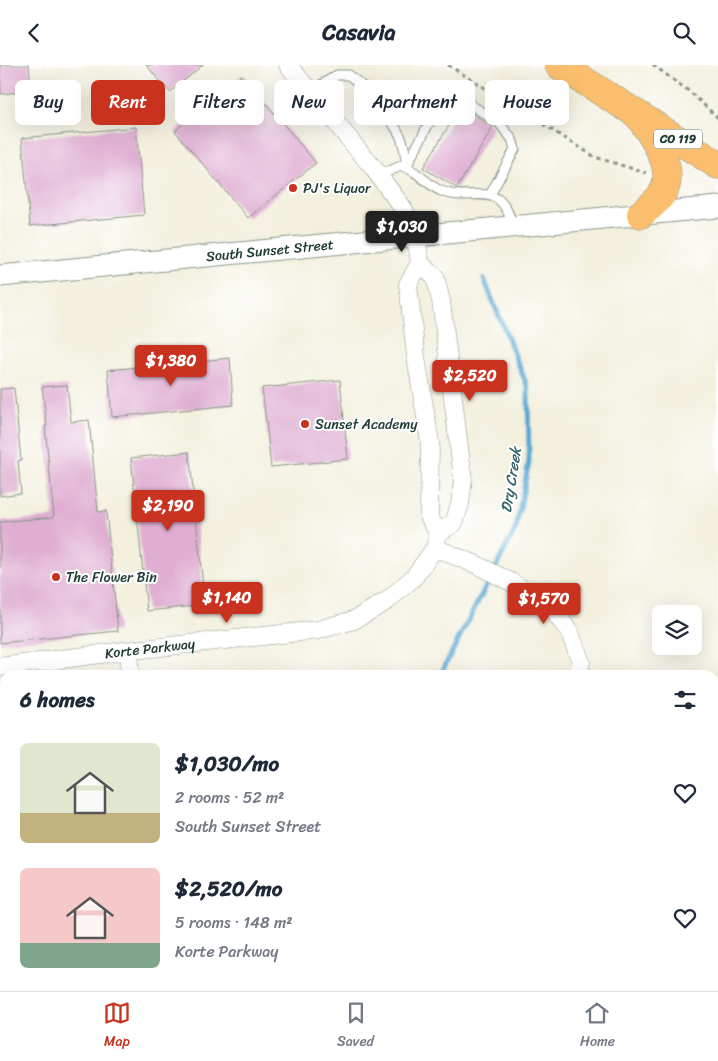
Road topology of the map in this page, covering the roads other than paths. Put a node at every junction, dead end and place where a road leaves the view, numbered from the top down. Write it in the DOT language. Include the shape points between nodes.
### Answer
graph roads {
  1 [pos="288,65"];
  2 [pos="558,65"];
  3 [pos="300,80"];
  4 [pos="329,80"];
  5 [pos="355,80"];
  6 [pos="638,114"];
  7 [pos="337,125"];
  8 [pos="394,125"];
  9 [pos="718,165"];
  10 [pos="406,167"];
  11 [pos="379,175"];
  12 [pos="490,195"];
  13 [pos="718,207"];
  14 [pos="641,215"];
  15 [pos="513,227"];
  16 [pos="416,236"];
  17 [pos="420,263"];
  18 [pos="0,276"];
  19 [pos="437,540"];
  20 [pos="128,651"];
  21 [pos="0,667"];
  22 [pos="130,670"];
  23 [pos="579,670"];
  1 -- 3 [label="street"];
  2 -- 6 [label="highway, CO 119"];
  4 -- 5 [label="lane" via="337,75 349,75"];
  6 -- 9 [label="highway, CO 119"];
  6 -- 14 [label="highway" via="666,163 666,182 660,197"];
  7 -- 11 [label="street"];
  8 -- 10 [label="lane" via="405,145"];
  10 -- 11 [label="lane" via="396,167"];
  10 -- 12 [label="lane" via="440,191"];
  10 -- 12 [label="lane" via="436,110 447,98 462,99 499,123 512,139 515,149"];
  11 -- 16 [label="street" via="403,209"];
  12 -- 15 [label="lane" via="501,201 510,213"];
  13 -- 14 [label="street, South Sunset Street"];
  14 -- 15 [label="street, South Sunset Street"];
  15 -- 16 [label="street, South Sunset Street"];
  16 -- 17 [label="street"];
  16 -- 18 [label="street, South Sunset Street"];
  17 -- 19 [label="street" via="408,284 430,442 429,516"];
  17 -- 19 [label="street, Korte Parkway" via="435,277 441,301 464,479 454,523"];
  19 -- 20 [label="street, Korte Parkway" via="414,577 387,601 354,620 318,630"];
  19 -- 23 [label="street" via="551,607 570,633 581,662"];
  20 -- 21 [label="street, Korte Parkway"];
  20 -- 22 [label="street"];
}
